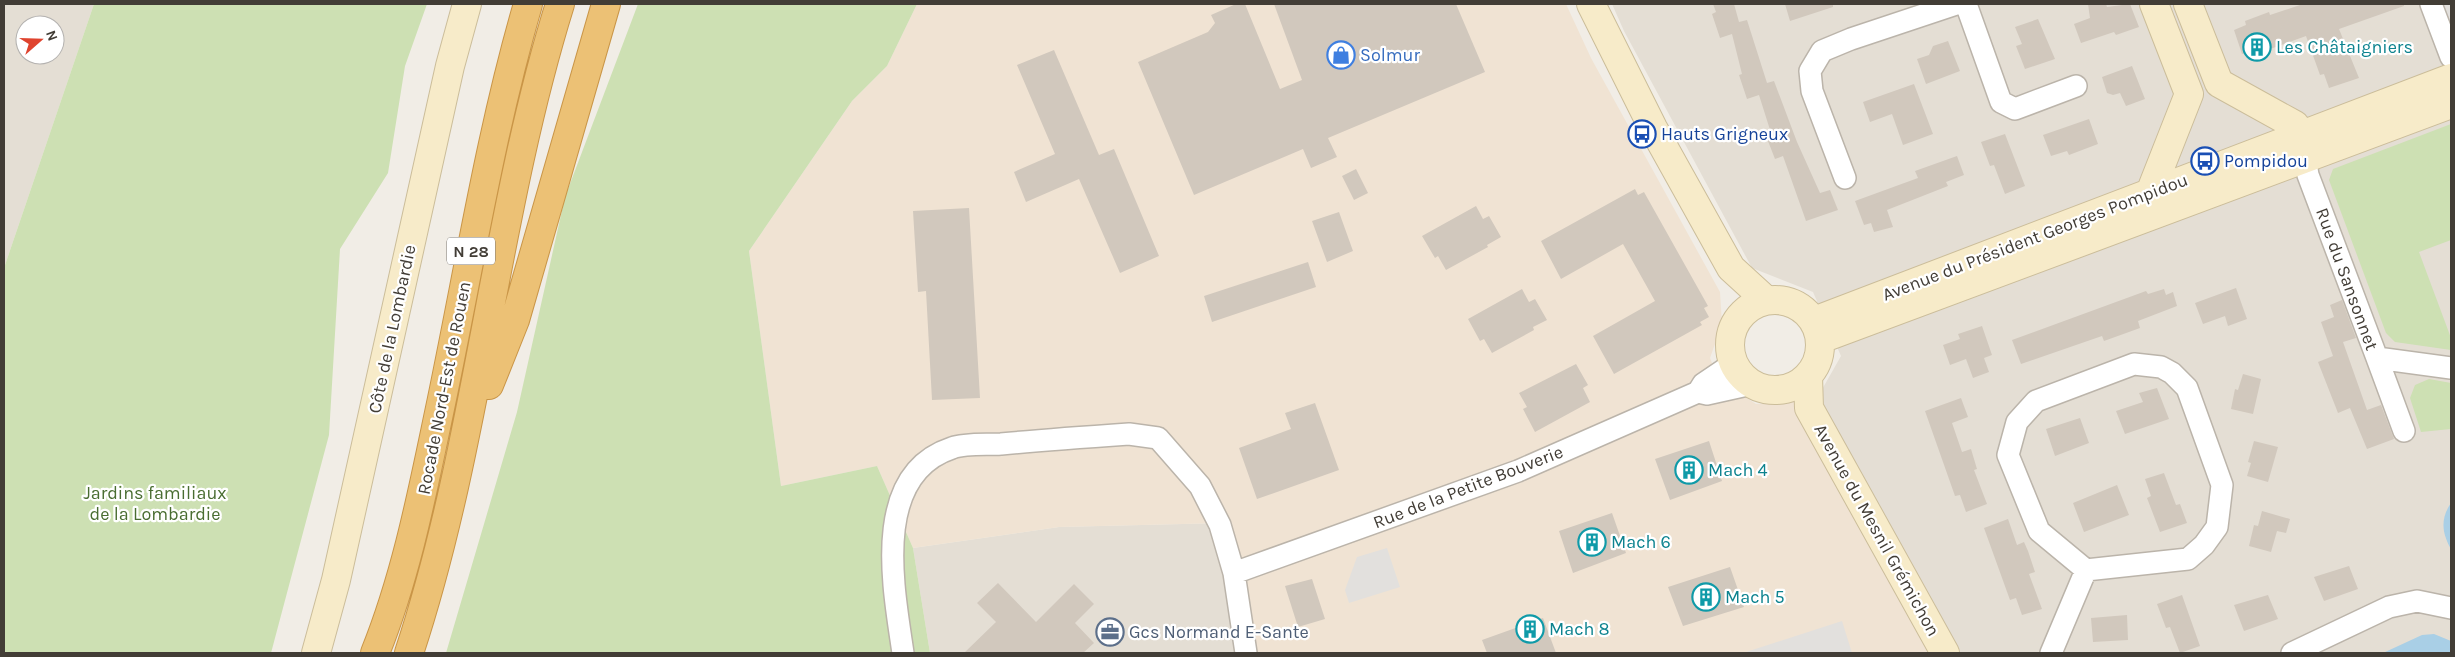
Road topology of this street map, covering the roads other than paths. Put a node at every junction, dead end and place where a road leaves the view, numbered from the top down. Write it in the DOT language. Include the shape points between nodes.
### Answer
graph roads {
  1 [pos="467,4"];
  2 [pos="528,4"];
  3 [pos="560,4"];
  4 [pos="606,4"];
  5 [pos="1591,4"];
  6 [pos="1956,4"];
  7 [pos="1966,4"];
  8 [pos="2154,4"];
  9 [pos="2188,4"];
  10 [pos="2431,4"];
  11 [pos="2451,57"];
  12 [pos="2451,78"];
  13 [pos="2218,84"];
  14 [pos="2076,86"];
  15 [pos="2188,94"];
  16 [pos="2451,104"];
  17 [pos="2303,146"];
  18 [pos="1846,178"];
  19 [pos="2154,203"];
  20 [pos="1731,268"];
  21 [pos="1766,300"];
  22 [pos="1736,323"];
  23 [pos="1817,330"];
  24 [pos="2377,358"];
  25 [pos="1734,363"];
  26 [pos="2451,368"];
  27 [pos="1808,376"];
  28 [pos="1752,384"];
  29 [pos="1780,390"];
  30 [pos="1698,392"];
  31 [pos="1809,408"];
  32 [pos="2404,431"];
  33 [pos="465,444"];
  34 [pos="2086,570"];
  35 [pos="1234,573"];
  36 [pos="2451,608"];
  37 [pos="316,653"];
  38 [pos="375,653"];
  39 [pos="409,653"];
  40 [pos="903,653"];
  41 [pos="1246,653"];
  42 [pos="1945,653"];
  43 [pos="2051,653"];
  44 [pos="2292,653"];
  1 -- 37 [label="street, Côte de la Lombardie" via="450,66 336,580"];
  2 -- 38 [label="highway, Rocade Nord-Est de Rouen / N 28" via="509,69 490,156 421,499 398,590"];
  3 -- 33 [label="highway, Rocade Nord-Est de Rouen / N 28" via="546,49 518,172"];
  4 -- 33 [label="highway" via="515,320"];
  5 -- 20 [label="street" via="1653,128"];
  6 -- 18 [label="street" via="1822,51 1810,71 1812,91"];
  7 -- 14 [label="street" via="2001,102 2015,110"];
  8 -- 15 [label="street"];
  9 -- 13 [label="street"];
  10 -- 11 [label="street"];
  12 -- 17 [label="street, Avenue du Président Georges Pompidou"];
  13 -- 15 [label="street"];
  13 -- 17 [label="street" via="2295,125"];
  15 -- 19 [label="street"];
  16 -- 17 [label="street, Avenue du Président Georges Pompidou"];
  17 -- 19 [label="street, Avenue du Président Georges Pompidou"];
  17 -- 24 [label="street, Rue du Sansonnet" via="2308,175"];
  19 -- 23 [label="street, Avenue du Président Georges Pompidou"];
  20 -- 21 [label="street"];
  20 -- 22 [label="street" via="1737,300"];
  21 -- 22 [label="street" via="1746,311"];
  21 -- 23 [label="street" via="1782,300 1803,309"];
  22 -- 25 [label="street" via="1731,333 1730,349"];
  23 -- 27 [label="street" via="1816,364"];
  24 -- 26 [label="street, Rue du Sansonnet"];
  24 -- 32 [label="street"];
  25 -- 28 [label="street"];
  25 -- 30 [label="street, Rue de la Petite Bouverie" via="1703,384"];
  27 -- 29 [label="street" via="1795,386"];
  27 -- 31 [label="street, Avenue du Mesnil Grémichon"];
  28 -- 29 [label="street" via="1767,390"];
  28 -- 30 [label="street, Rue de la Petite Bouverie" via="1707,394"];
  29 -- 31 [label="street, Avenue du Mesnil Grémichon"];
  30 -- 35 [label="street, Rue de la Petite Bouverie" via="1524,469"];
  31 -- 42 [label="street, Avenue du Mesnil Grémichon"];
  33 -- 39 [label="highway, Rocade Nord-Est de Rouen / N 28" via="429,592"];
  34 -- 34 [label="street" via="2188,559 2217,527 2222,485 2187,388 2161,367 2134,364 2036,401 2017,422 2008,454 2039,531"];
  34 -- 43 [label="street"];
  35 -- 40 [label="street" via="1220,525 1200,486 1158,438 1129,434 952,447 925,462 903,490 892,535 891,569"];
  35 -- 41 [label="street"];
  36 -- 44 [label="street" via="2417,601 2389,607"];
}
